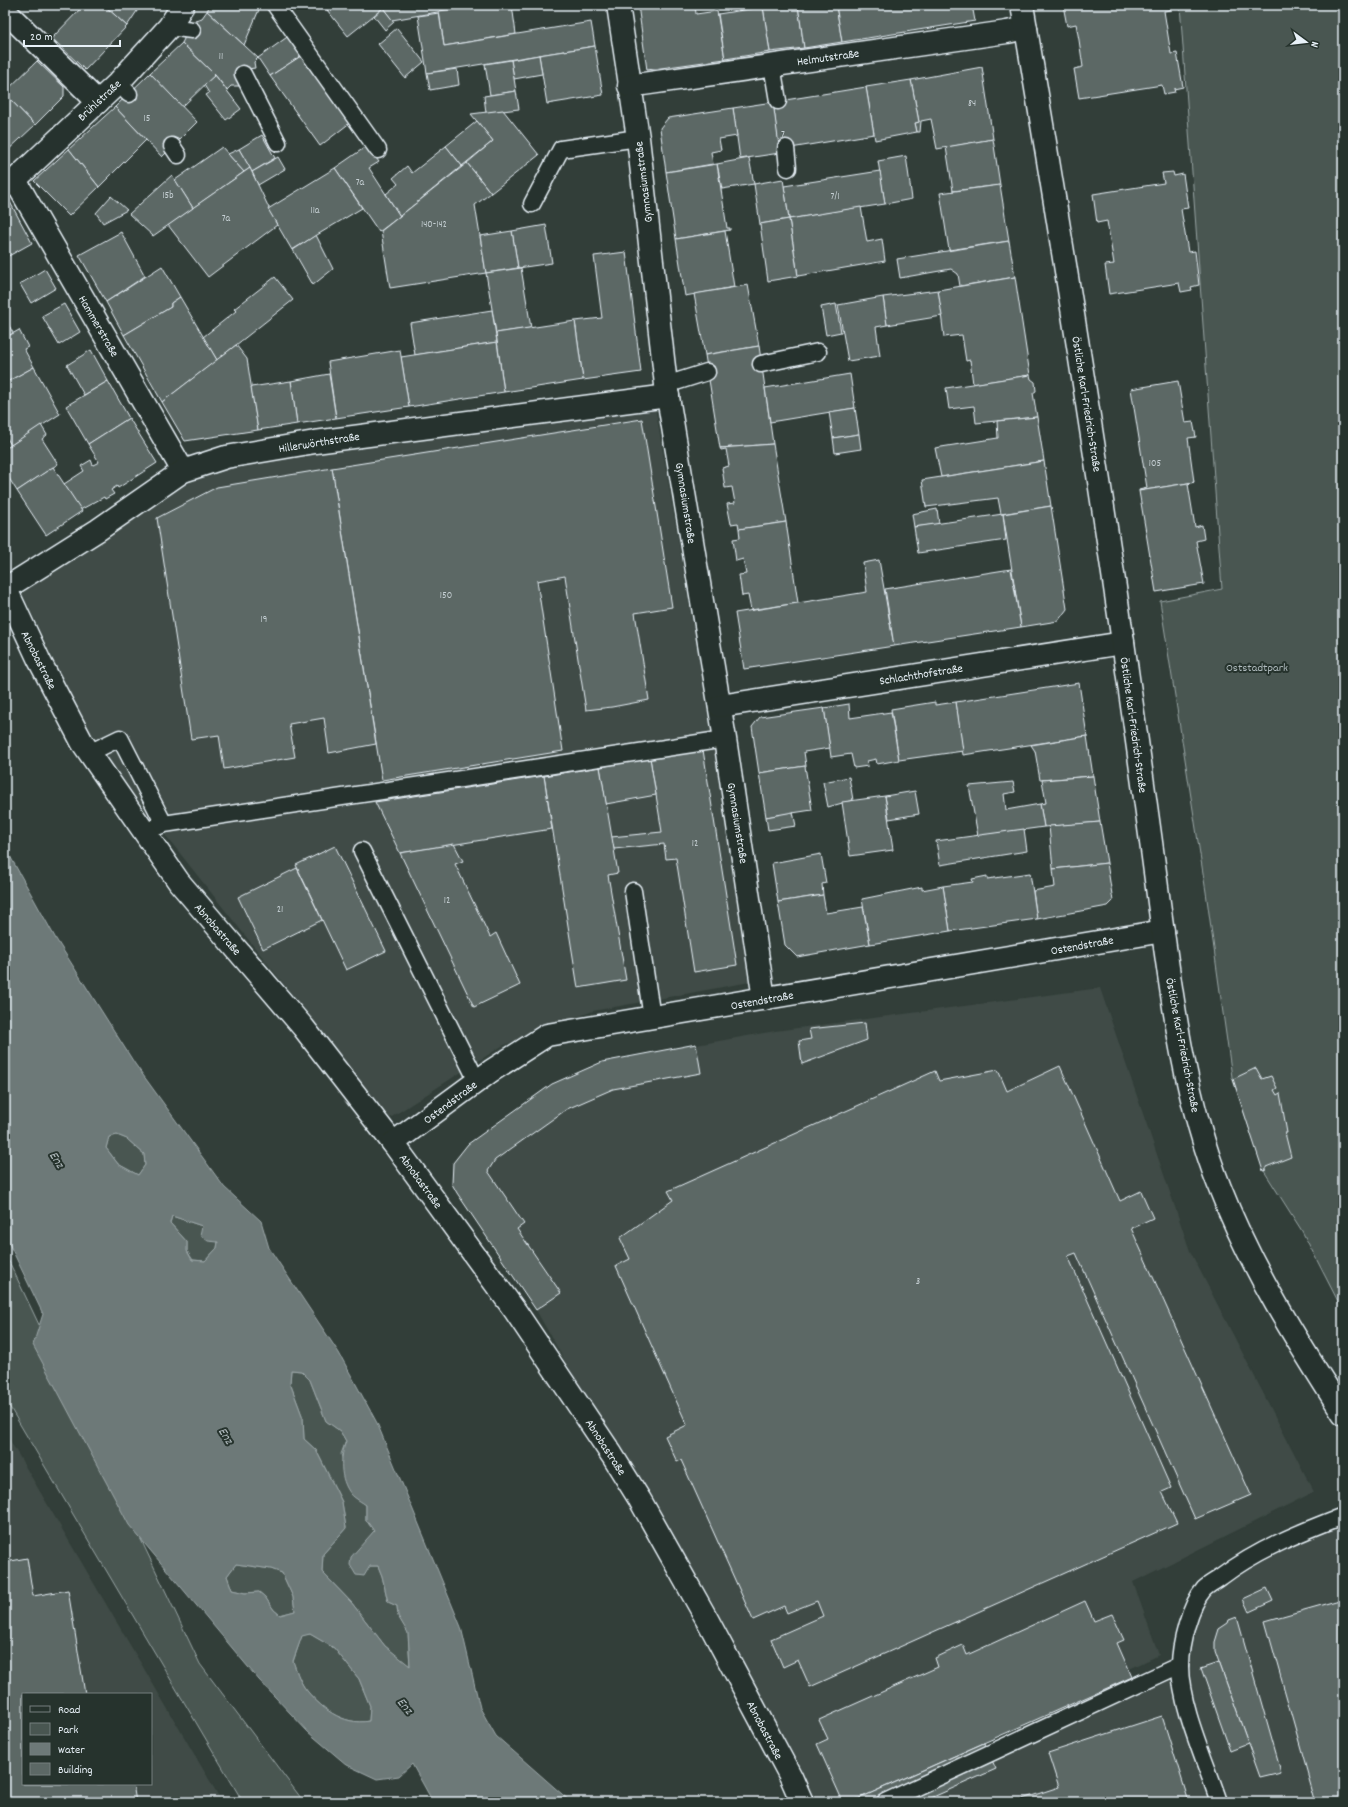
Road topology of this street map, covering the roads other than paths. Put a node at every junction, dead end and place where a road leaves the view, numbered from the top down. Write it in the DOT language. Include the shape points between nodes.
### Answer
graph roads {
  1 [pos="183,5"];
  2 [pos="275,5"];
  3 [pos="618,5"];
  4 [pos="1022,5"];
  5 [pos="5,11"];
  6 [pos="169,27"];
  7 [pos="1026,28"];
  8 [pos="192,30"];
  9 [pos="772,65"];
  10 [pos="243,74"];
  11 [pos="629,86"];
  12 [pos="778,101"];
  13 [pos="98,102"];
  14 [pos="638,138"];
  15 [pos="278,143"];
  16 [pos="786,148"];
  17 [pos="378,150"];
  18 [pos="788,168"];
  19 [pos="10,183"];
  20 [pos="532,204"];
  21 [pos="818,352"];
  22 [pos="761,364"];
  23 [pos="707,372"];
  24 [pos="667,391"];
  25 [pos="183,471"];
  26 [pos="5,587"];
  27 [pos="1123,643"];
  28 [pos="720,706"];
  29 [pos="725,739"];
  30 [pos="89,753"];
  31 [pos="164,824"];
  32 [pos="144,832"];
  33 [pos="362,850"];
  34 [pos="633,891"];
  35 [pos="1163,931"];
  36 [pos="764,999"];
  37 [pos="652,1018"];
  38 [pos="477,1081"];
  39 [pos="393,1143"];
  40 [pos="1343,1413"];
  41 [pos="1343,1516"];
  42 [pos="1180,1665"];
  43 [pos="802,1802"];
  44 [pos="885,1802"];
  45 [pos="1219,1802"];
  1 -- 6 [label="street, Brühlstraße"];
  2 -- 17 [label="lane"];
  3 -- 11 [label="street, Gymnasiumstraße"];
  4 -- 7 [label="street, Östliche Karl-Friedrich-Straße"];
  5 -- 13 [label="street"];
  6 -- 8 [label="lane"];
  6 -- 13 [label="street, Brühlstraße" via="123,88"];
  7 -- 9 [label="street, Helmutstraße"];
  7 -- 27 [label="street, Östliche Karl-Friedrich-Straße"];
  9 -- 11 [label="street, Helmutstraße"];
  9 -- 12 [label="lane"];
  10 -- 15 [label="lane"];
  11 -- 14 [label="street, Gymnasiumstraße"];
  13 -- 19 [label="street, Brühlstraße"];
  14 -- 20 [label="lane" via="561,149"];
  14 -- 24 [label="street, Gymnasiumstraße"];
  16 -- 18 [label="lane"];
  19 -- 25 [label="street, Hammerstraße"];
  21 -- 22 [label="lane"];
  23 -- 24 [label="lane"];
  24 -- 25 [label="street, Hillerwörthstraße" via="315,442 226,458"];
  24 -- 28 [label="street, Gymnasiumstraße"];
  25 -- 26 [label="street, Hillerwörthstraße" via="98,530"];
  26 -- 30 [label="street, Abnobastraße" via="39,660"];
  27 -- 28 [label="street, Schlachthofstraße"];
  27 -- 35 [label="street, Östliche Karl-Friedrich-Straße"];
  28 -- 29 [label="street, Gymnasiumstraße"];
  29 -- 31 [label="lane"];
  29 -- 36 [label="street, Gymnasiumstraße"];
  30 -- 31 [label="lane" via="120,738"];
  30 -- 32 [label="street, Abnobastraße"];
  31 -- 32 [label="lane"];
  32 -- 39 [label="street, Abnobastraße" via="179,882 303,1027"];
  33 -- 38 [label="lane"];
  34 -- 37 [label="lane"];
  35 -- 36 [label="street, Ostendstraße"];
  35 -- 40 [label="street, Östliche Karl-Friedrich-Straße" via="1175,1015 1190,1091 1202,1138 1219,1187 1238,1232 1274,1300"];
  36 -- 37 [label="street, Ostendstraße"];
  37 -- 38 [label="street, Ostendstraße" via="547,1036"];
  38 -- 39 [label="street, Ostendstraße"];
  39 -- 43 [label="street, Abnobastraße" via="516,1312 640,1500 708,1621"];
  41 -- 42 [label="lane" via="1266,1549 1230,1570 1204,1590 1187,1620"];
  42 -- 44 [label="lane"];
  42 -- 45 [label="lane" via="1188,1710"];
}
